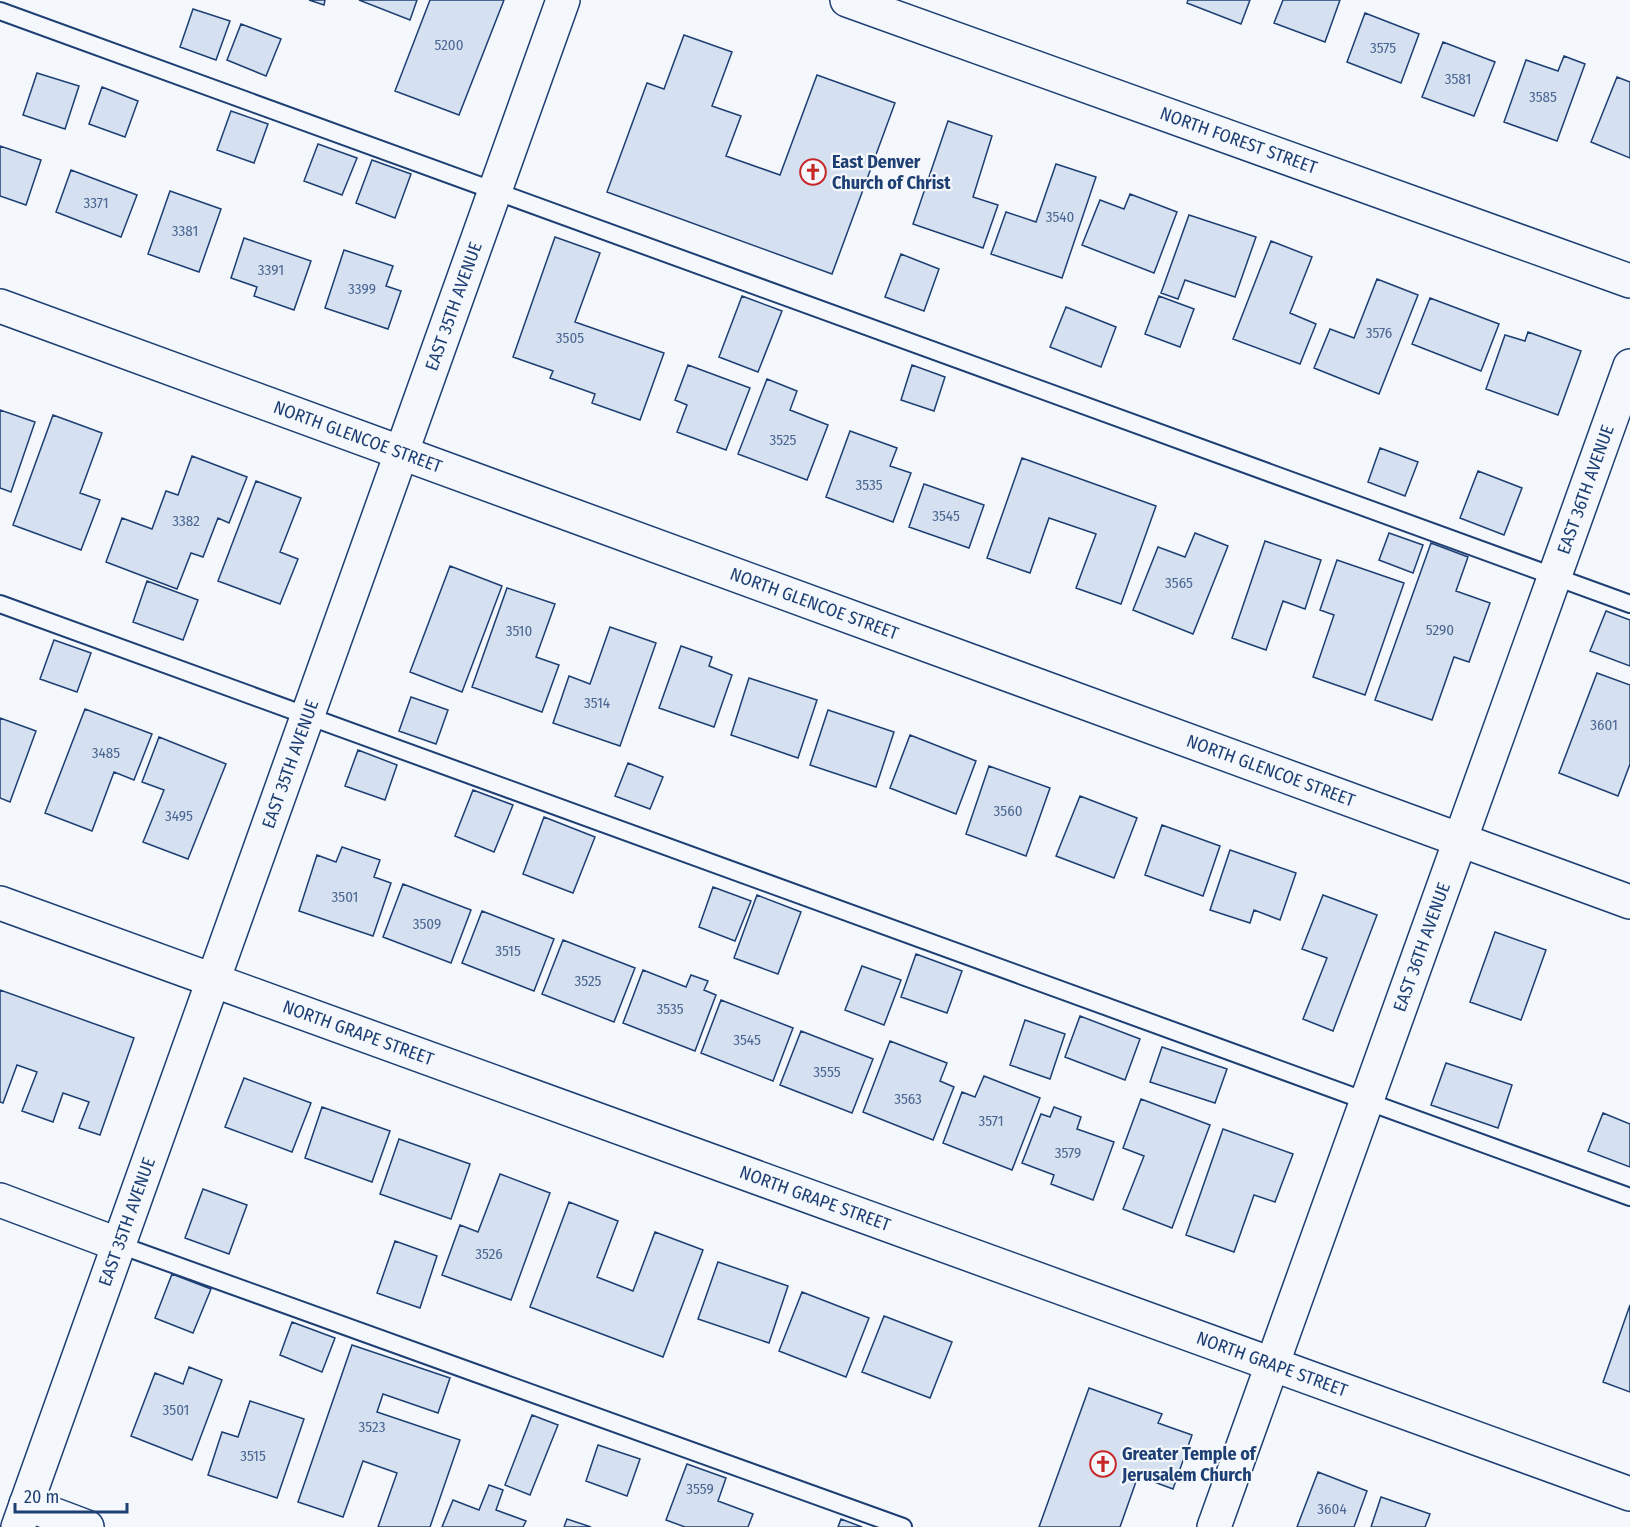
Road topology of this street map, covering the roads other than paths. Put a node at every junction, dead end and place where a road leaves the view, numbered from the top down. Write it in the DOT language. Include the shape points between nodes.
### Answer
graph roads {
  1 [pos="562,0"];
  2 [pos="847,0"];
  3 [pos="0,11"];
  4 [pos="495,190"];
  5 [pos="1630,281"];
  6 [pos="0,306"];
  7 [pos="1630,366"];
  8 [pos="402,452"];
  9 [pos="1554,577"];
  10 [pos="0,604"];
  11 [pos="1630,604"];
  12 [pos="307,717"];
  13 [pos="1460,840"];
  14 [pos="1630,902"];
  15 [pos="0,903"];
  16 [pos="212,980"];
  17 [pos="1366,1102"];
  18 [pos="1630,1197"];
  19 [pos="0,1200"];
  20 [pos="117,1244"];
  21 [pos="1274,1365"];
  22 [pos="1630,1494"];
  23 [pos="22,1516"];
  24 [pos="87,1527"];
  25 [pos="903,1527"];
  26 [pos="1214,1527"];
  1 -- 4 [label="street, EAST 35TH AVENUE"];
  2 -- 5 [label="street, NORTH FOREST STREET"];
  3 -- 4 [label="lane"];
  4 -- 8 [label="street, EAST 35TH AVENUE"];
  4 -- 9 [label="lane"];
  6 -- 8 [label="street, NORTH GLENCOE STREET"];
  7 -- 9 [label="street, EAST 36TH AVENUE"];
  8 -- 12 [label="street, EAST 35TH AVENUE"];
  8 -- 13 [label="street, NORTH GLENCOE STREET"];
  9 -- 11 [label="lane"];
  9 -- 13 [label="street, EAST 36TH AVENUE"];
  10 -- 12 [label="lane"];
  12 -- 16 [label="street, EAST 35TH AVENUE"];
  12 -- 17 [label="lane"];
  13 -- 14 [label="street, NORTH GLENCOE STREET"];
  13 -- 17 [label="street, EAST 36TH AVENUE"];
  15 -- 16 [label="street, NORTH GRAPE STREET"];
  16 -- 20 [label="street, EAST 35TH AVENUE"];
  16 -- 21 [label="street, NORTH GRAPE STREET"];
  17 -- 18 [label="lane"];
  17 -- 21 [label="street, EAST 36TH AVENUE"];
  19 -- 20 [label="street"];
  20 -- 23 [label="street, EAST 35TH AVENUE"];
  20 -- 25 [label="lane"];
  21 -- 22 [label="street, NORTH GRAPE STREET"];
  21 -- 26 [label="street, EAST 36TH AVENUE"];
  23 -- 24 [label="street"];
}
